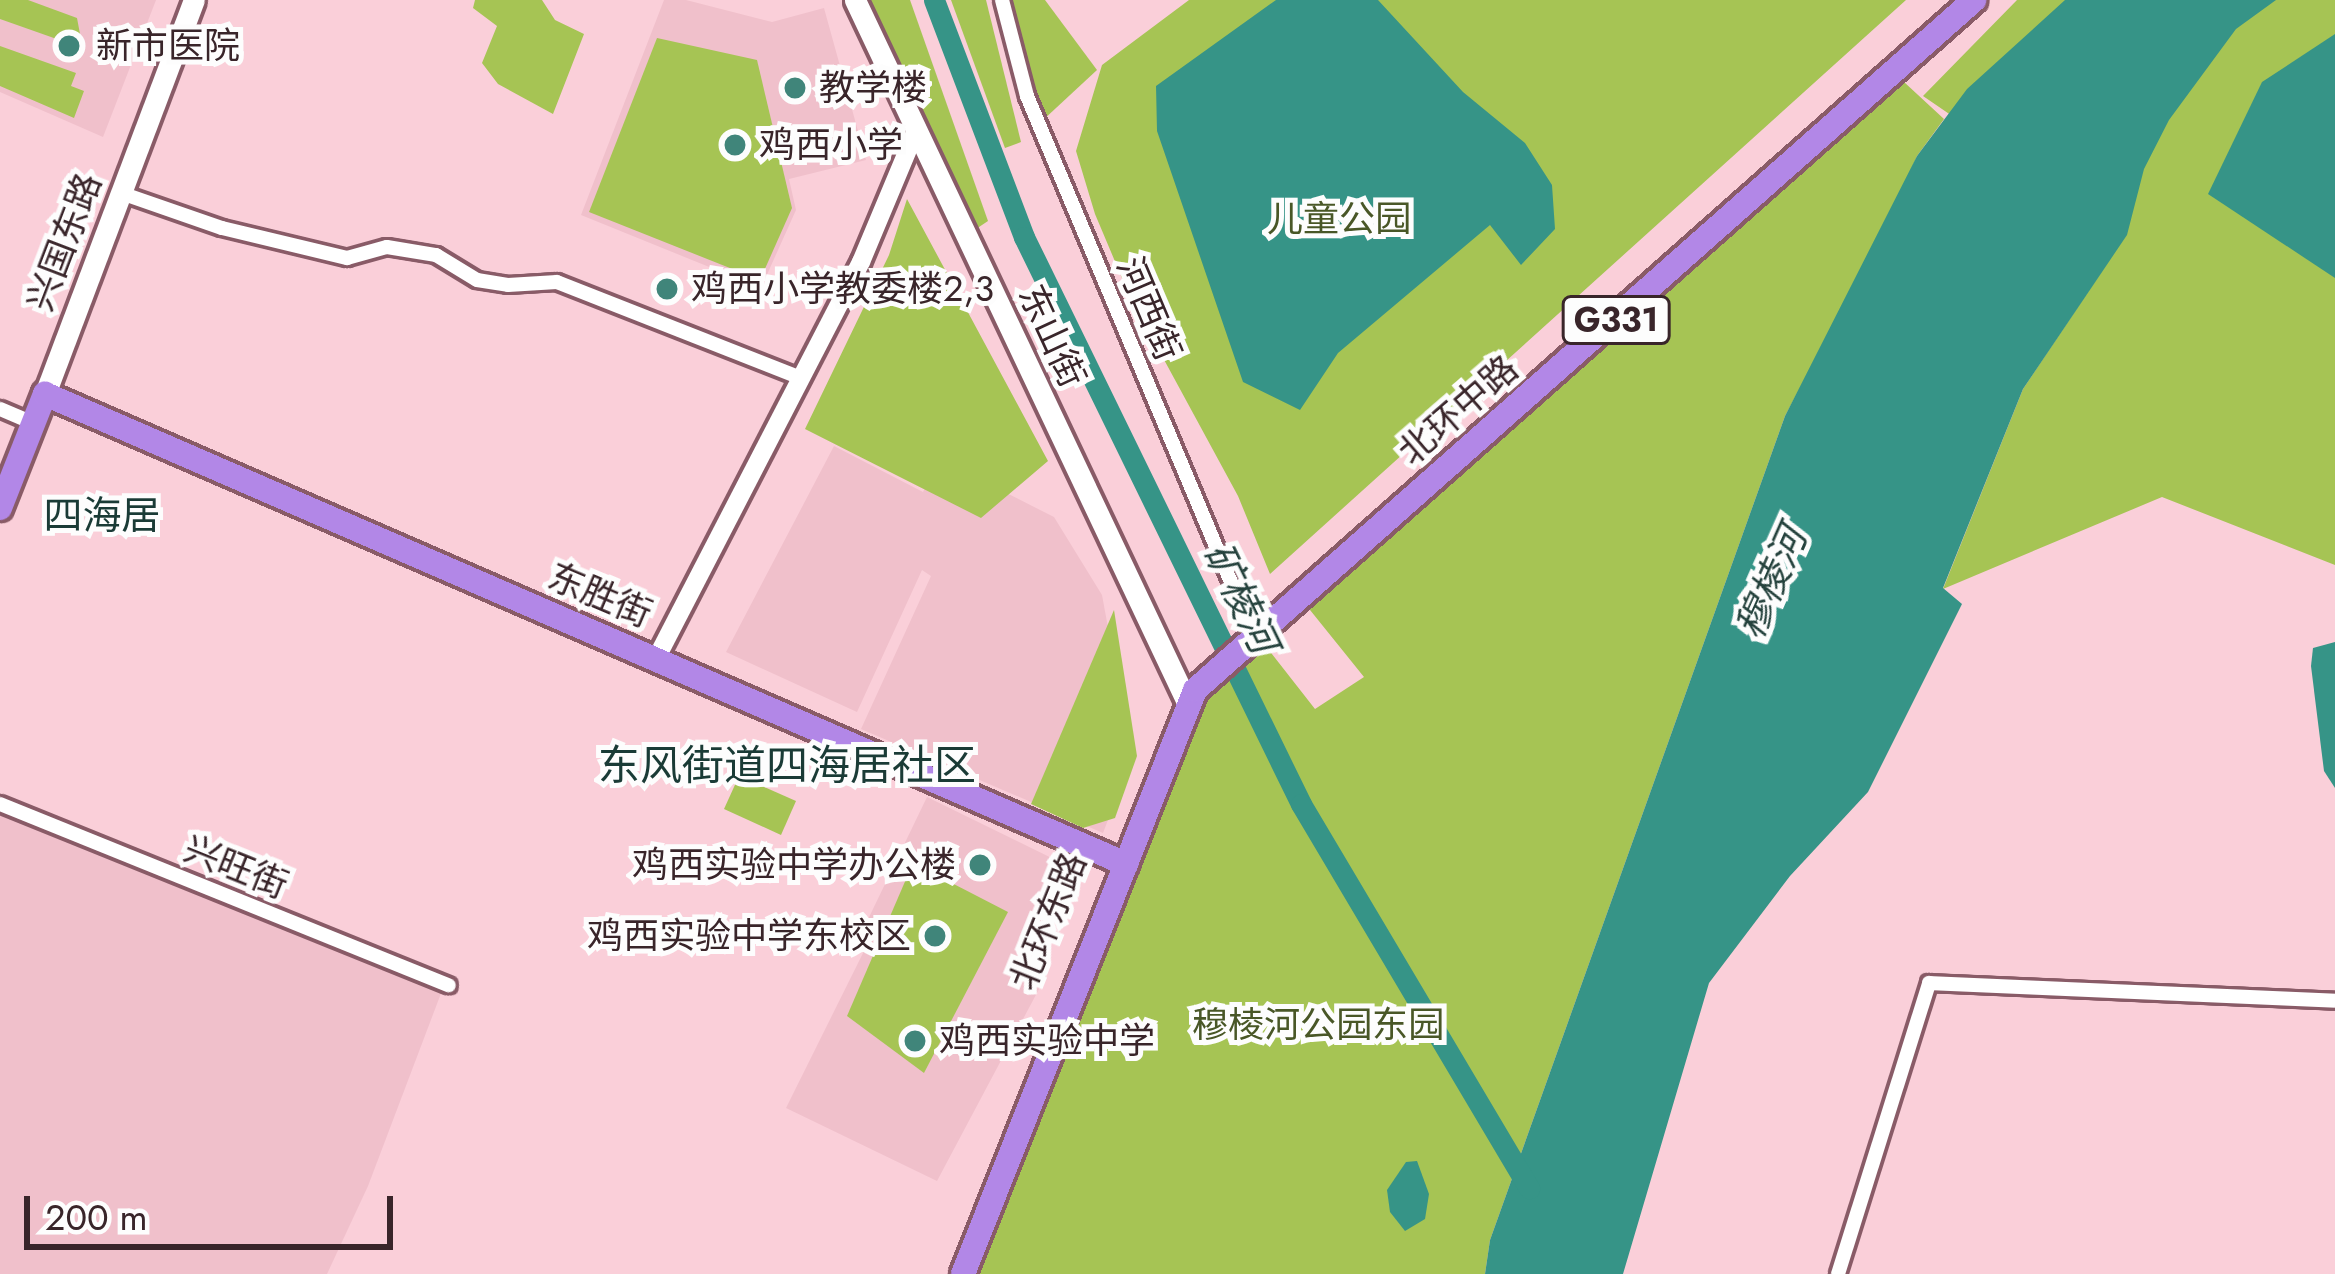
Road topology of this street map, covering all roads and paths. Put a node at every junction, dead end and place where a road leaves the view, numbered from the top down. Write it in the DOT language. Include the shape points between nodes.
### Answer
graph roads {
  1 [pos="194,0"];
  2 [pos="855,0"];
  3 [pos="1002,0"];
  4 [pos="1957,0"];
  5 [pos="1974,0"];
  6 [pos="917,128"];
  7 [pos="121,194"];
  8 [pos="801,378"];
  9 [pos="45,394"];
  10 [pos="0,409"];
  11 [pos="33,423"];
  12 [pos="0,508"];
  13 [pos="1252,631"];
  14 [pos="656,658"];
  15 [pos="1192,685"];
  16 [pos="0,805"];
  17 [pos="1119,861"];
  18 [pos="449,985"];
  19 [pos="2335,1001"];
  20 [pos="946,1274"];
  21 [pos="963,1274"];
  22 [pos="1838,1274"];
  1 -- 7 [label="main road, 兴国东路"];
  2 -- 6 [label="main road, 东山街"];
  3 -- 13 [label="street, 河西街" via="1027,96"];
  4 -- 13 [label="highway, 北环中路 / G331"];
  5 -- 13 [label="highway, 北环中路 / G331"];
  6 -- 8 [label="street"];
  6 -- 15 [label="main road, 东山街"];
  7 -- 8 [label="street" via="222,229 347,258 387,247 436,255 477,280 557,282"];
  7 -- 9 [label="main road, 兴国东路"];
  8 -- 14 [label="street"];
  9 -- 11 [label="highway, 兴国东路"];
  9 -- 14 [label="highway, 东胜街"];
  10 -- 11 [label="street"];
  11 -- 12 [label="highway, 兴国东路"];
  13 -- 15 [label="highway, 北环中路 / G331"];
  14 -- 17 [label="highway, 东胜街"];
  15 -- 17 [label="highway, 北环东路 / G331"];
  16 -- 18 [label="street, 兴旺街"];
  17 -- 20 [label="highway, 北环东路 / G331"];
  17 -- 21 [label="highway, 北环东路 / G331"];
  19 -- 22 [label="street" via="1929,983"];
}
